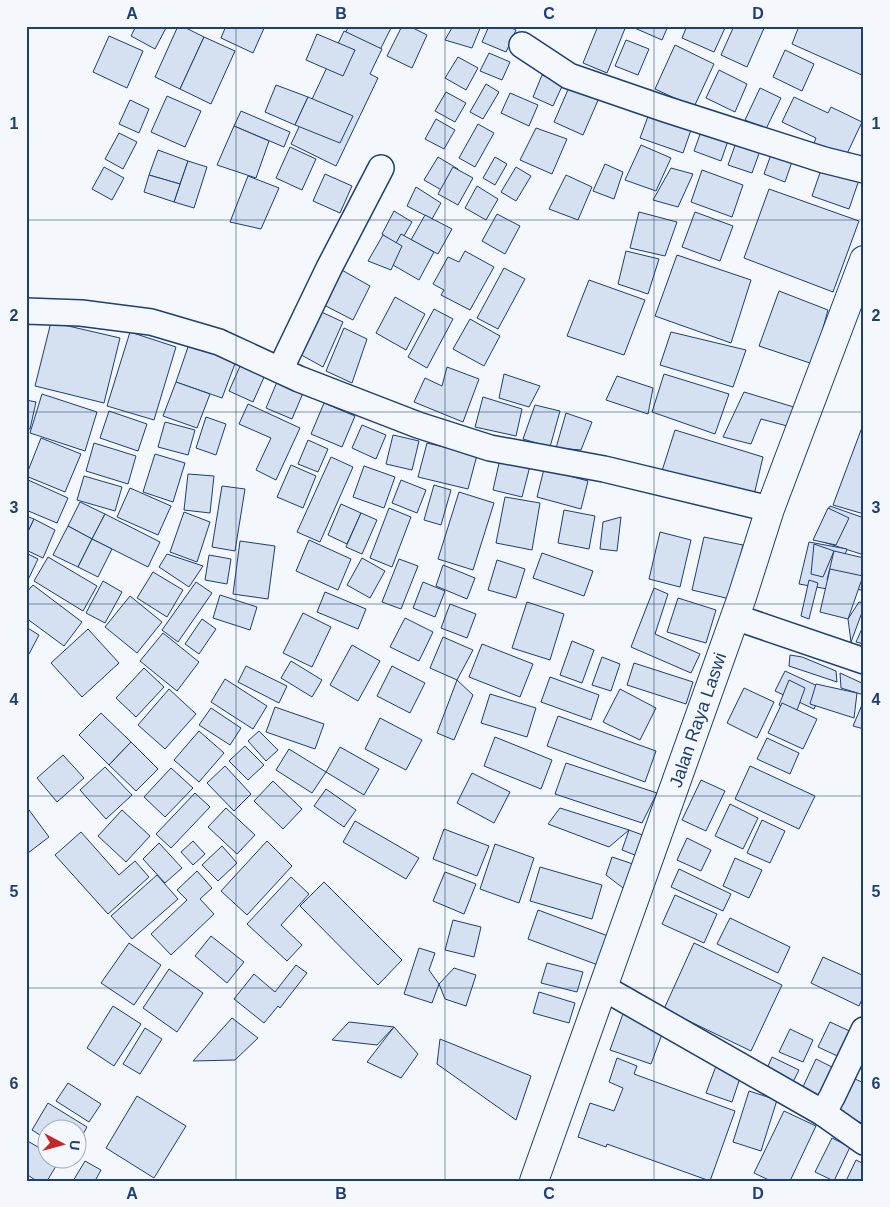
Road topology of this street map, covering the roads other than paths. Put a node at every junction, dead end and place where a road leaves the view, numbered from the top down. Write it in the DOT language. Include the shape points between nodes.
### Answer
graph roads {
  1 [pos="522,45"];
  2 [pos="381,168"];
  3 [pos="864,170"];
  4 [pos="864,260"];
  5 [pos="26,311"];
  6 [pos="280,370"];
  7 [pos="770,509"];
  8 [pos="734,617"];
  9 [pos="864,661"];
  10 [pos="604,988"];
  11 [pos="864,1030"];
  12 [pos="823,1113"];
  13 [pos="864,1142"];
  14 [pos="534,1181"];
  1 -- 3 [label="street" via="569,76 824,160"];
  2 -- 6 [label="street"];
  4 -- 7 [label="main road, Jalan Raya Laswi"];
  5 -- 6 [label="street" via="81,312 151,322 219,342"];
  6 -- 7 [label="street" via="418,425 490,448 604,469"];
  7 -- 8 [label="main road, Jalan Raya Laswi"];
  8 -- 9 [label="street"];
  8 -- 10 [label="main road, Jalan Raya Laswi"];
  10 -- 12 [label="street"];
  10 -- 14 [label="main road, Jalan Raya Laswi"];
  11 -- 12 [label="street"];
  12 -- 13 [label="street"];
}
